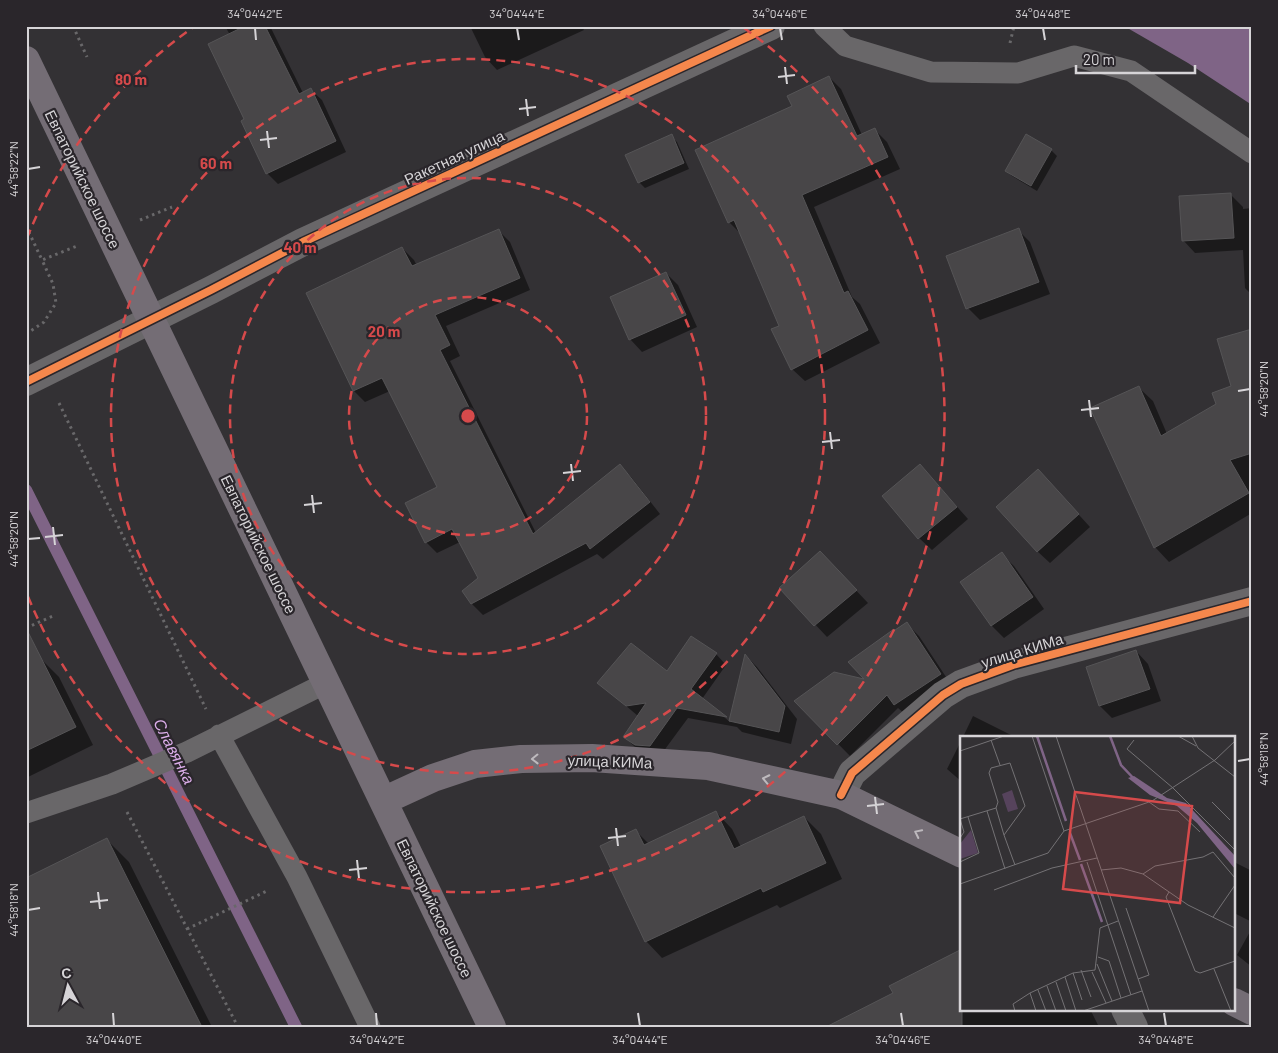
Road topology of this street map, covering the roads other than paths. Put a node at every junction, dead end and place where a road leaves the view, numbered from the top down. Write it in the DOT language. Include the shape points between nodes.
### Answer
graph roads {
  1 [pos="771,26"];
  2 [pos="824,26"];
  3 [pos="26,60"];
  4 [pos="1252,153"];
  5 [pos="151,320"];
  6 [pos="36,378"];
  7 [pos="1252,601"];
  8 [pos="326,683"];
  9 [pos="219,734"];
  10 [pos="841,796"];
  11 [pos="383,801"];
  12 [pos="26,813"];
  13 [pos="960,853"];
  14 [pos="1236,1003"];
  15 [pos="1126,1010"];
  16 [pos="1252,1011"];
  17 [pos="370,1027"];
  18 [pos="492,1027"];
  19 [pos="1134,1027"];
  1 -- 5 [label="street, Ракетная улица" via="304,242"];
  2 -- 4 [label="lane" via="845,46 931,72 1018,72 1074,56 1131,71"];
  3 -- 5 [label="main road, Евпаторийское шоссе"];
  5 -- 6 [label="street, Ракетная улица"];
  5 -- 8 [label="main road, Евпаторийское шоссе"];
  7 -- 10 [label="street, улица КИМа" via="1013,665 961,684 943,695 852,773"];
  8 -- 9 [label="lane"];
  8 -- 11 [label="main road, Евпаторийское шоссе"];
  9 -- 12 [label="lane" via="187,752 112,784"];
  9 -- 17 [label="lane" via="297,877"];
  10 -- 11 [label="main road, улица КИМа, one-way" via="708,766 592,758 521,759 476,764 433,778"];
  13 -- 10 [label="main road, улица КИМа, one-way"];
  11 -- 18 [label="main road, Евпаторийское шоссе"];
  14 -- 16 [label="main road"];
  15 -- 19 [label="street"];
}
